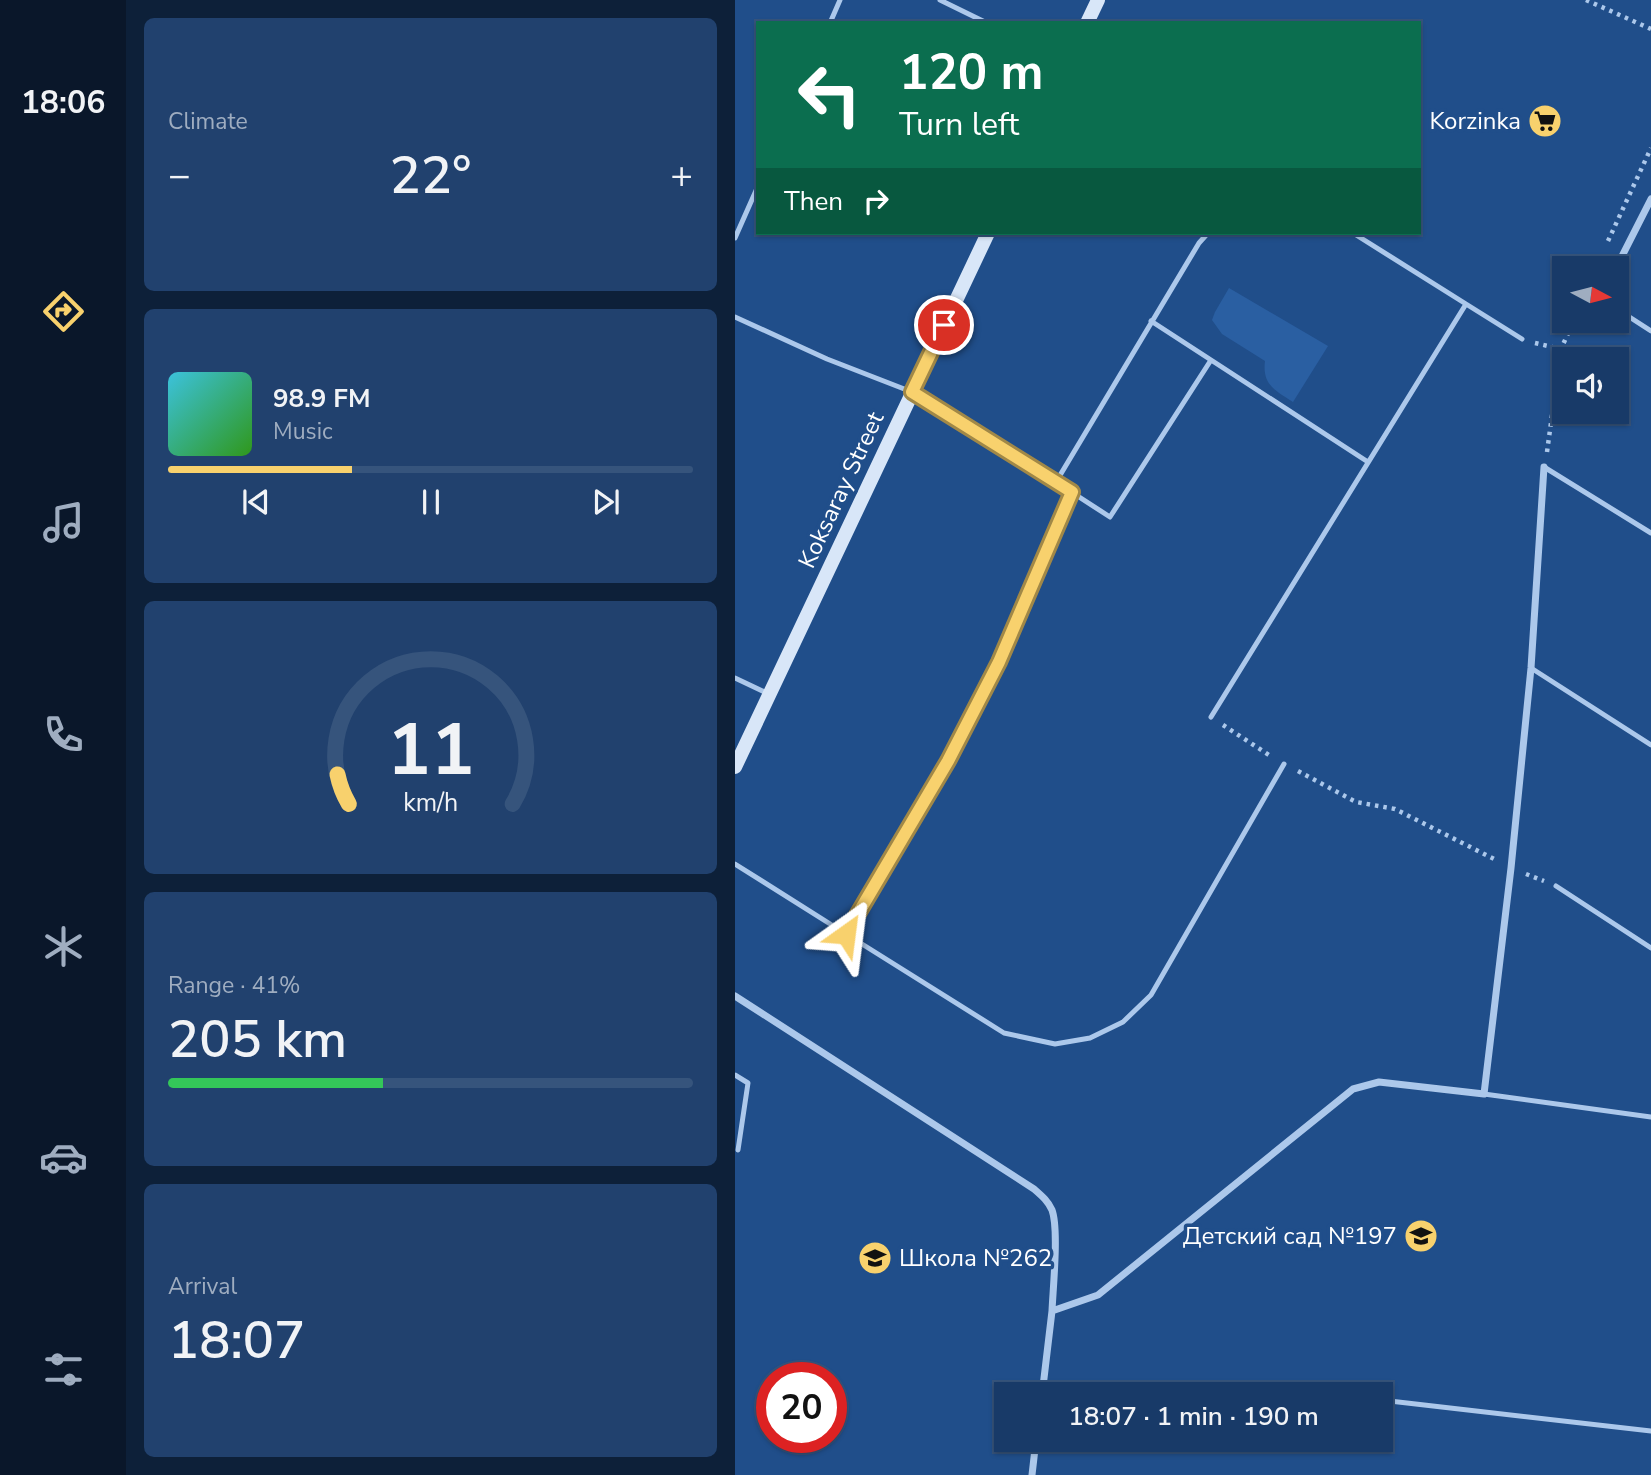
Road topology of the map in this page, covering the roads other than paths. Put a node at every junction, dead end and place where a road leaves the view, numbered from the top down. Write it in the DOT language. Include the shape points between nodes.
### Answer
graph roads {
  1 [pos="840,0"];
  2 [pos="940,0"];
  3 [pos="1098,0"];
  4 [pos="831,21"];
  5 [pos="983,21"];
  6 [pos="1088,21"];
  7 [pos="756,191"];
  8 [pos="1651,199"];
  9 [pos="987,235"];
  10 [pos="1206,235"];
  11 [pos="1356,235"];
  12 [pos="735,238"];
  13 [pos="1622,256"];
  14 [pos="1466,304"];
  15 [pos="735,317"];
  16 [pos="1629,317"];
  17 [pos="1151,321"];
  18 [pos="1651,331"];
  19 [pos="1522,340"];
  20 [pos="1211,360"];
  21 [pos="912,392"];
  22 [pos="1368,462"];
  23 [pos="1544,467"];
  24 [pos="1056,482"];
  25 [pos="1072,492"];
  26 [pos="1651,533"];
  27 [pos="1531,668"];
  28 [pos="735,678"];
  29 [pos="769,694"];
  30 [pos="1211,718"];
  31 [pos="1651,745"];
  32 [pos="1284,764"];
  33 [pos="735,766"];
  34 [pos="735,864"];
  35 [pos="1556,886"];
  36 [pos="846,934"];
  37 [pos="1651,948"];
  38 [pos="735,996"];
  39 [pos="735,1075"];
  40 [pos="1484,1094"];
  41 [pos="1651,1117"];
  42 [pos="739,1150"];
  43 [pos="1052,1311"];
  44 [pos="1044,1382"];
  45 [pos="1393,1401"];
  46 [pos="1651,1431"];
  47 [pos="1035,1452"];
  48 [pos="1032,1475"];
  1 -- 4 [label="lane"];
  2 -- 5 [label="lane"];
  3 -- 6 [label="street"];
  7 -- 12 [label="lane"];
  8 -- 13 [label="street"];
  9 -- 21 [label="street, Koksaray Street"];
  10 -- 17 [label="lane"];
  11 -- 14 [label="lane"];
  14 -- 19 [label="lane"];
  14 -- 22 [label="lane"];
  15 -- 21 [label="lane"];
  16 -- 18 [label="lane"];
  17 -- 20 [label="lane"];
  17 -- 24 [label="lane"];
  20 -- 22 [label="lane"];
  20 -- 25 [label="lane" via="1110,517"];
  21 -- 24 [label="lane"];
  21 -- 29 [label="street, Koksaray Street"];
  22 -- 30 [label="lane"];
  23 -- 26 [label="lane"];
  23 -- 27 [label="street"];
  24 -- 25 [label="lane"];
  25 -- 36 [label="lane" via="999,662 948,761"];
  27 -- 31 [label="lane"];
  27 -- 40 [label="street"];
  28 -- 29 [label="lane"];
  29 -- 33 [label="street, Koksaray Street"];
  32 -- 36 [label="lane" via="1151,995 1123,1022 1090,1038 1055,1044 1004,1033"];
  34 -- 36 [label="lane"];
  35 -- 37 [label="lane"];
  38 -- 43 [label="street" via="1045,1199 1053,1213 1055,1235"];
  39 -- 42 [label="lane" via="748,1083"];
  40 -- 41 [label="lane"];
  40 -- 43 [label="street" via="1379,1082 1353,1089 1098,1295"];
  43 -- 44 [label="street"];
  45 -- 46 [label="lane"];
  47 -- 48 [label="street"];
}
